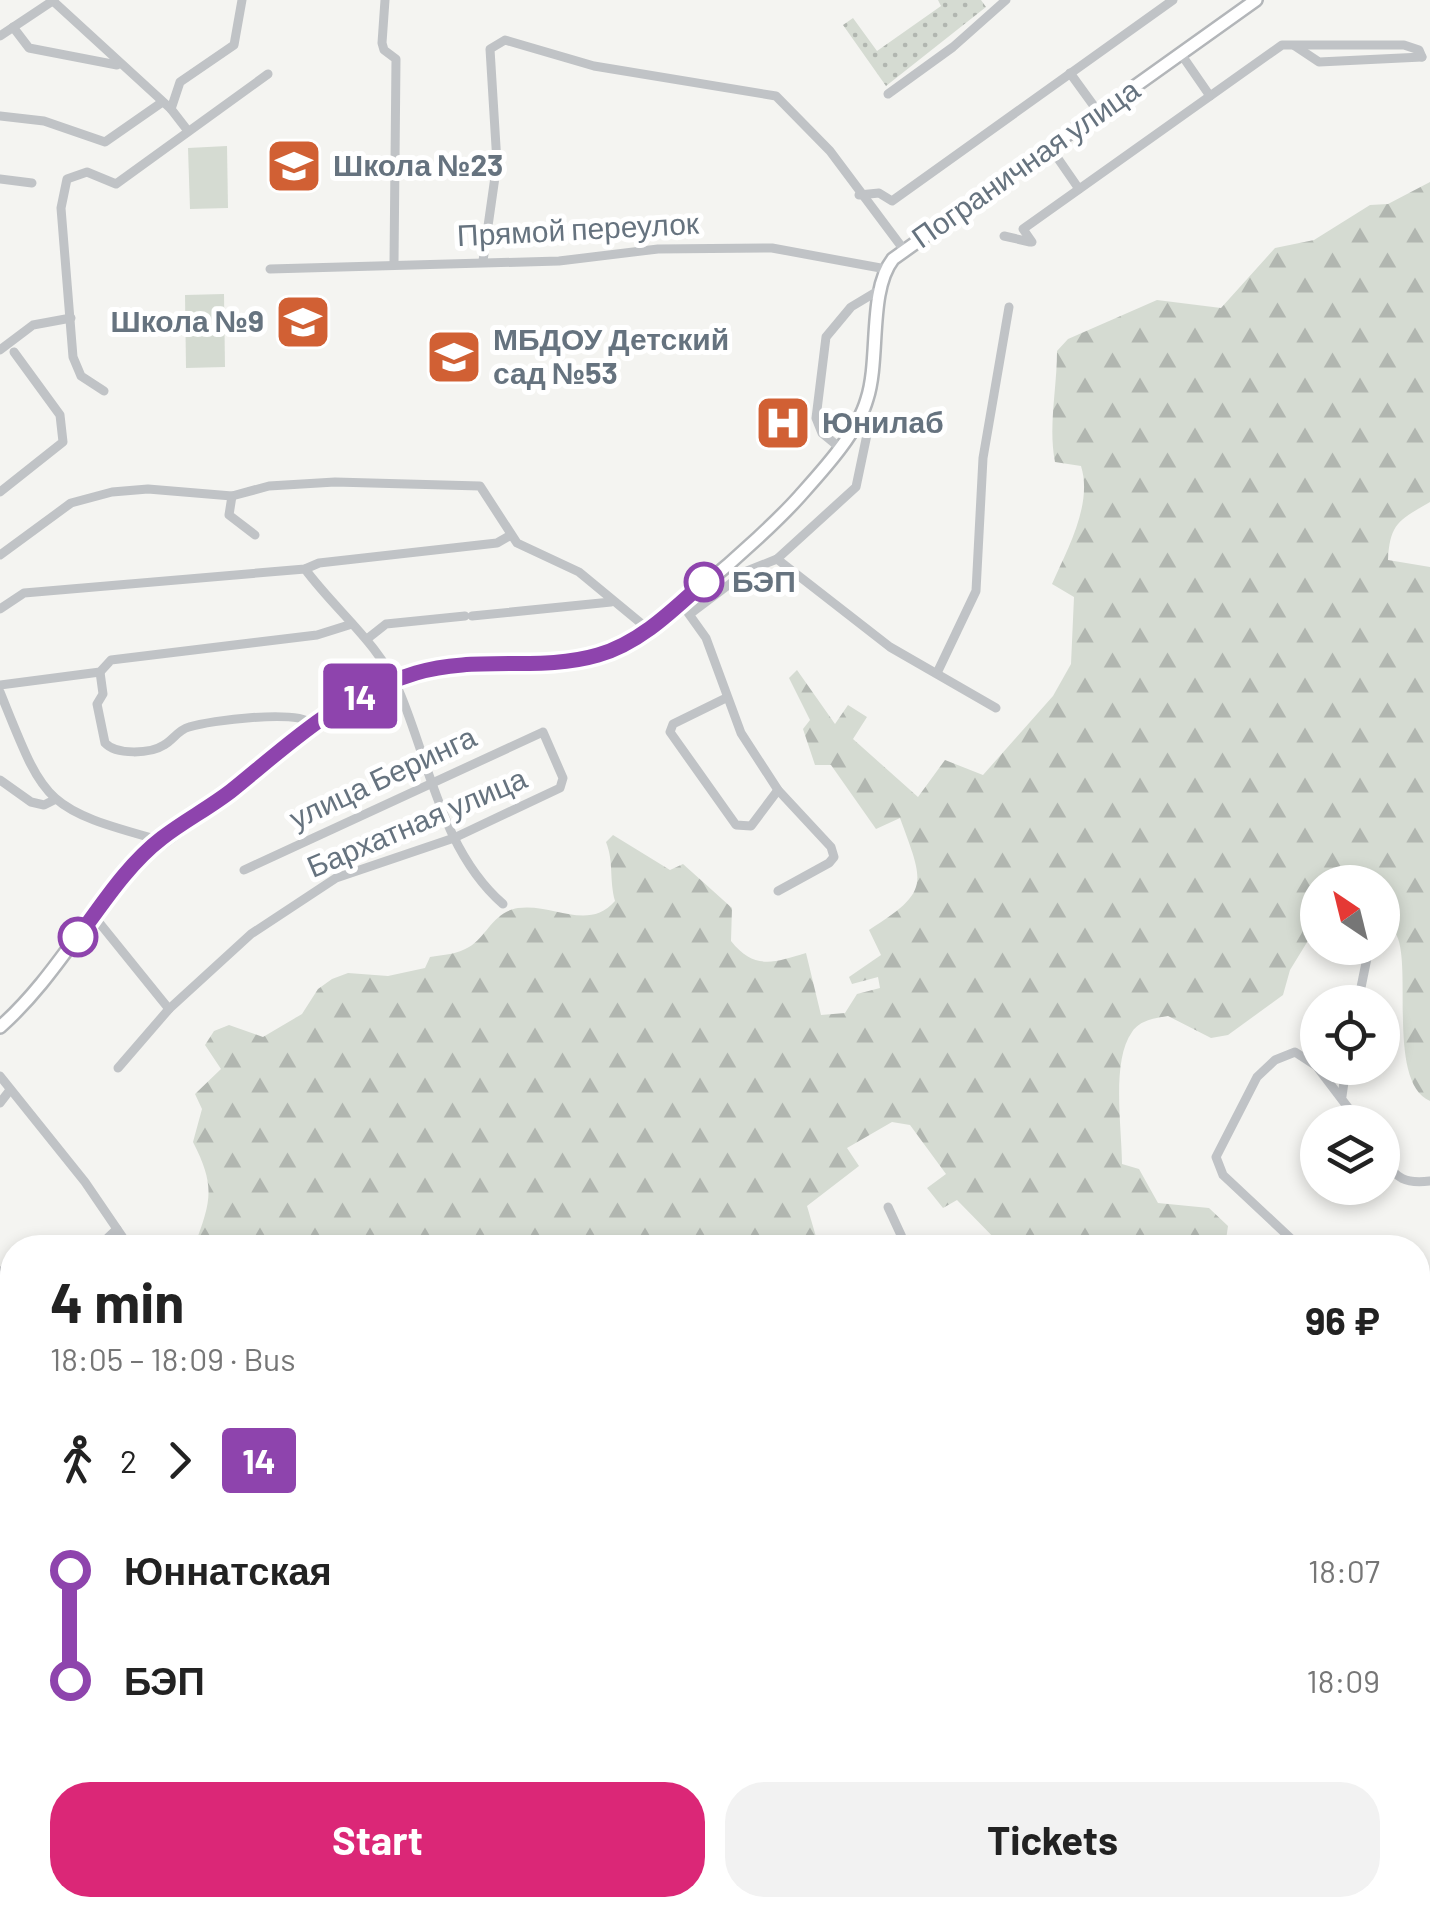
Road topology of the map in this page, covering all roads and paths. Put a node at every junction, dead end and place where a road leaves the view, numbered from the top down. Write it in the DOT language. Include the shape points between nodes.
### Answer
graph roads {
  1 [pos="54,0"];
  2 [pos="242,0"];
  3 [pos="385,0"];
  4 [pos="1006,0"];
  5 [pos="1173,0"];
  6 [pos="1256,0"];
  7 [pos="13,27"];
  8 [pos="0,36"];
  9 [pos="1295,45"];
  10 [pos="1181,54"];
  11 [pos="119,66"];
  12 [pos="1070,73"];
  13 [pos="268,74"];
  14 [pos="888,94"];
  15 [pos="1210,96"];
  16 [pos="161,103"];
  17 [pos="172,110"];
  18 [pos="1099,113"];
  19 [pos="0,116"];
  20 [pos="188,131"];
  21 [pos="1050,148"];
  22 [pos="0,179"];
  23 [pos="32,183"];
  24 [pos="1079,189"];
  25 [pos="859,194"];
  26 [pos="1004,236"];
  27 [pos="904,250"];
  28 [pos="483,260"];
  29 [pos="394,263"];
  30 [pos="886,268"];
  31 [pos="270,269"];
  32 [pos="882,289"];
  33 [pos="1009,307"];
  34 [pos="71,318"];
  35 [pos="0,350"];
  36 [pos="14,352"];
  37 [pos="104,391"];
  38 [pos="865,406"];
  39 [pos="839,446"];
  40 [pos="0,492"];
  41 [pos="232,496"];
  42 [pos="255,535"];
  43 [pos="511,535"];
  44 [pos="0,555"];
  45 [pos="778,560"];
  46 [pos="305,569"];
  47 [pos="611,602"];
  48 [pos="685,608"];
  49 [pos="0,609"];
  50 [pos="352,624"];
  51 [pos="649,629"];
  52 [pos="367,640"];
  53 [pos="100,672"];
  54 [pos="936,673"];
  55 [pos="393,681"];
  56 [pos="0,689"];
  57 [pos="726,698"];
  58 [pos="996,708"];
  59 [pos="311,724"];
  60 [pos="543,732"];
  61 [pos="0,780"];
  62 [pos="433,783"];
  63 [pos="778,790"];
  64 [pos="54,800"];
  65 [pos="454,838"];
  66 [pos="158,840"];
  67 [pos="244,870"];
  68 [pos="778,891"];
  69 [pos="503,904"];
  70 [pos="93,916"];
  71 [pos="169,1009"];
  72 [pos="0,1027"];
  73 [pos="1300,1055"];
  74 [pos="118,1068"];
  75 [pos="0,1076"];
  76 [pos="1333,1085"];
  77 [pos="1344,1085"];
  78 [pos="10,1090"];
  79 [pos="1342,1096"];
  80 [pos="0,1103"];
  81 [pos="1348,1105"];
  82 [pos="1400,1179"];
  83 [pos="1430,1180"];
  84 [pos="888,1207"];
  85 [pos="117,1229"];
  86 [pos="111,1235"];
  87 [pos="121,1235"];
  88 [pos="900,1235"];
  89 [pos="1287,1235"];
  1 -- 7 [label="street"];
  1 -- 11 [label="street"];
  2 -- 17 [label="street" via="234,45 180,82"];
  3 -- 29 [label="street" via="382,44 396,59"];
  4 -- 14 [label="street"];
  5 -- 12 [label="street"];
  6 -- 10 [label="main road, Пограничная улица"];
  7 -- 8 [label="street"];
  7 -- 11 [label="street" via="29,48"];
  9 -- 9 [label="street" via="1404,45 1422,57 1319,62"];
  9 -- 15 [label="street" via="1282,45"];
  10 -- 15 [label="street"];
  10 -- 18 [label="main road, Пограничная улица"];
  11 -- 16 [label="street"];
  12 -- 18 [label="street"];
  12 -- 25 [label="street" via="892,201 878,192"];
  13 -- 20 [label="street"];
  15 -- 24 [label="street"];
  16 -- 17 [label="street"];
  16 -- 19 [label="street" via="105,142 44,121"];
  17 -- 20 [label="street"];
  18 -- 21 [label="main road, Пограничная улица"];
  20 -- 34 [label="street" via="116,184 87,172 67,179 61,208"];
  21 -- 24 [label="street"];
  21 -- 27 [label="main road, Пограничная улица"];
  22 -- 23 [label="street"];
  24 -- 26 [label="street" via="1023,229 1032,242"];
  25 -- 27 [label="street"];
  25 -- 28 [label="street" via="820,139 770,94 594,66 505,40 490,49 497,163"];
  27 -- 30 [label="main road, Пограничная улица"];
  28 -- 29 [label="street, Прямой переулок"];
  28 -- 30 [label="street, Прямой переулок" via="772,248"];
  29 -- 31 [label="street, Прямой переулок"];
  30 -- 32 [label="main road, Пограничная улица"];
  32 -- 38 [label="main road, Пограничная улица"];
  32 -- 39 [label="street" via="851,307 826,336 816,418"];
  33 -- 54 [label="street" via="982,458 976,591"];
  34 -- 35 [label="street" via="33,325"];
  34 -- 37 [label="street" via="81,376"];
  36 -- 40 [label="street" via="60,416 62,442"];
  38 -- 39 [label="main road, Пограничная улица"];
  38 -- 45 [label="street" via="869,426 856,487"];
  39 -- 48 [label="main road, Пограничная улица" via="790,506"];
  41 -- 42 [label="street" via="229,515"];
  41 -- 43 [label="street" via="335,482 480,486"];
  41 -- 44 [label="street" via="148,489 77,500"];
  43 -- 46 [label="street" via="497,543"];
  43 -- 47 [label="street" via="530,552 586,577"];
  45 -- 48 [label="street"];
  45 -- 54 [label="street" via="890,647"];
  46 -- 49 [label="street" via="24,594"];
  46 -- 50 [label="street"];
  47 -- 51 [label="street"];
  47 -- 52 [label="street" via="386,624"];
  48 -- 51 [label="main road, Пограничная улица"];
  48 -- 57 [label="street" via="706,638"];
  50 -- 52 [label="street"];
  50 -- 53 [label="street" via="316,635 111,660"];
  51 -- 55 [label="main road, Пограничная улица" via="594,656 460,664"];
  52 -- 55 [label="street"];
  53 -- 56 [label="street"];
  53 -- 59 [label="street" via="103,694 97,704 105,743 122,752 163,747 186,727 252,717 296,716"];
  54 -- 58 [label="street"];
  55 -- 59 [label="main road, Пограничная улица"];
  55 -- 62 [label="street"];
  56 -- 64 [label="street" via="32,767"];
  57 -- 63 [label="street" via="740,733"];
  57 -- 63 [label="street" via="672,724 670,732 736,825 751,826"];
  59 -- 66 [label="main road, Пограничная улица"];
  60 -- 62 [label="street, улица Беринга"];
  60 -- 65 [label="street, Бархатная улица" via="563,778 560,788"];
  61 -- 64 [label="street" via="32,802"];
  62 -- 65 [label="street"];
  62 -- 67 [label="street, улица Беринга"];
  63 -- 68 [label="street" via="834,856"];
  64 -- 66 [label="street" via="89,821"];
  65 -- 69 [label="street" via="471,871"];
  65 -- 71 [label="street, Бархатная улица" via="336,878 252,934"];
  66 -- 70 [label="main road, Пограничная улица"];
  70 -- 71 [label="street"];
  70 -- 72 [label="main road, Пограничная улица"];
  71 -- 74 [label="street, Бархатная улица"];
  73 -- 89 [label="street" via="1262,1070 1216,1157 1223,1176"];
  75 -- 78 [label="street"];
  76 -- 79 [label="street"];
  77 -- 79 [label="street"];
  78 -- 80 [label="street"];
  78 -- 85 [label="street"];
  79 -- 81 [label="street"];
  82 -- 83 [label="street"];
  84 -- 88 [label="street"];
  85 -- 86 [label="street"];
  85 -- 87 [label="street"];
}
